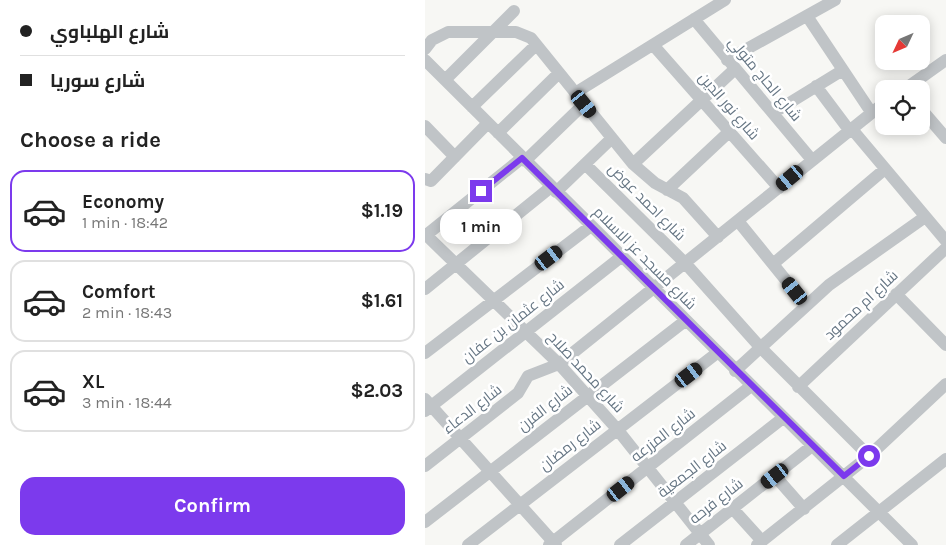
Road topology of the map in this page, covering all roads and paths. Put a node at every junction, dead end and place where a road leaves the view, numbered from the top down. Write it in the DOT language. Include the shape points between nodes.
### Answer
graph roads {
  1 [pos="725,0"];
  2 [pos="827,2"];
  3 [pos="514,11"];
  4 [pos="807,16"];
  5 [pos="694,19"];
  6 [pos="494,31"];
  7 [pos="536,45"];
  8 [pos="654,46"];
  9 [pos="425,49"];
  10 [pos="425,60"];
  11 [pos="946,60"];
  12 [pos="731,64"];
  13 [pos="843,70"];
  14 [pos="559,73"];
  15 [pos="445,80"];
  16 [pos="918,80"];
  17 [pos="816,86"];
  18 [pos="575,93"];
  19 [pos="703,99"];
  20 [pos="584,104"];
  21 [pos="472,108"];
  22 [pos="875,109"];
  23 [pos="871,112"];
  24 [pos="773,113"];
  25 [pos="930,119"];
  26 [pos="488,123"];
  27 [pos="425,126"];
  28 [pos="850,129"];
  29 [pos="730,131"];
  30 [pos="497,133"];
  31 [pos="946,138"];
  32 [pos="611,139"];
  33 [pos="455,157"];
  34 [pos="524,159"];
  35 [pos="812,160"];
  36 [pos="585,164"];
  37 [pos="633,164"];
  38 [pos="885,169"];
  39 [pos="425,179"];
  40 [pos="779,188"];
  41 [pos="553,189"];
  42 [pos="667,190"];
  43 [pos="925,218"];
  44 [pos="738,221"];
  45 [pos="591,226"];
  46 [pos="425,235"];
  47 [pos="718,237"];
  48 [pos="946,241"];
  49 [pos="946,248"];
  50 [pos="621,256"];
  51 [pos="685,264"];
  52 [pos="773,264"];
  53 [pos="455,265"];
  54 [pos="425,289"];
  55 [pos="654,289"];
  56 [pos="897,294"];
  57 [pos="492,300"];
  58 [pos="806,305"];
  59 [pos="685,321"];
  60 [pos="526,331"];
  61 [pos="946,345"];
  62 [pos="760,347"];
  63 [pos="425,353"];
  64 [pos="717,353"];
  65 [pos="559,364"];
  66 [pos="735,370"];
  67 [pos="946,384"];
  68 [pos="751,386"];
  69 [pos="798,386"];
  70 [pos="588,396"];
  71 [pos="427,405"];
  72 [pos="783,418"];
  73 [pos="617,429"];
  74 [pos="461,438"];
  75 [pos="812,446"];
  76 [pos="869,456"];
  77 [pos="946,459"];
  78 [pos="425,466"];
  79 [pos="648,468"];
  80 [pos="491,471"];
  81 [pos="775,476"];
  82 [pos="844,476"];
  83 [pos="675,502"];
  84 [pos="521,504"];
  85 [pos="733,509"];
  86 [pos="804,509"];
  87 [pos="879,512"];
  88 [pos="425,522"];
  89 [pos="700,534"];
  90 [pos="759,543"];
  91 [pos="553,544"];
  92 [pos="468,545"];
  93 [pos="620,545"];
  94 [pos="686,545"];
  95 [pos="709,545"];
  96 [pos="837,545"];
  97 [pos="912,545"];
  1 -- 5 [label="street"];
  2 -- 4 [label="street"];
  3 -- 6 [label="street"];
  4 -- 12 [label="street"];
  4 -- 13 [label="street"];
  5 -- 8 [label="street"];
  5 -- 12 [label="street, شارع الحاج متولي"];
  6 -- 7 [label="street" via="524,34"];
  6 -- 9 [label="street" via="448,32 432,40"];
  6 -- 15 [label="street"];
  7 -- 14 [label="street"];
  7 -- 21 [label="street"];
  8 -- 18 [label="street"];
  8 -- 19 [label="street, شارع نور الدين"];
  10 -- 15 [label="street, شارع مسجد عز الاسلام"];
  11 -- 16 [label="street"];
  12 -- 19 [label="street"];
  12 -- 24 [label="street, شارع الحاج متولي"];
  13 -- 17 [label="street"];
  13 -- 23 [label="street"];
  14 -- 18 [label="street"];
  14 -- 30 [label="street"];
  15 -- 21 [label="street, شارع مسجد عز الاسلام"];
  17 -- 24 [label="street"];
  17 -- 28 [label="street"];
  18 -- 20 [label="street"];
  19 -- 29 [label="street, شارع نور الدين"];
  19 -- 37 [label="street"];
  20 -- 32 [label="street"];
  20 -- 34 [label="street"];
  21 -- 26 [label="street, شارع مسجد عز الاسلام"];
  22 -- 23 [label="street, شارع الدعاء"];
  23 -- 28 [label="street, شارع الدعاء"];
  24 -- 35 [label="street, شارع الحاج متولي"];
  25 -- 31 [label="street"];
  26 -- 30 [label="street, شارع مسجد عز الاسلام"];
  26 -- 33 [label="street"];
  27 -- 33 [label="street"];
  28 -- 35 [label="street, شارع الدعاء"];
  28 -- 38 [label="street"];
  29 -- 40 [label="street, شارع نور الدين"];
  29 -- 42 [label="street"];
  30 -- 34 [label="street, شارع مسجد عز الاسلام"];
  32 -- 36 [label="street"];
  32 -- 37 [label="street"];
  33 -- 39 [label="street" via="434,178"];
  34 -- 41 [label="street, شارع مسجد عز الاسلام"];
  34 -- 46 [label="street"];
  35 -- 40 [label="street, شارع الدعاء"];
  36 -- 41 [label="street"];
  36 -- 51 [label="street, شارع احمد عوض"];
  37 -- 42 [label="street"];
  38 -- 43 [label="street"];
  38 -- 52 [label="street"];
  40 -- 44 [label="street, شارع الدعاء"];
  41 -- 45 [label="street, شارع مسجد عز الاسلام"];
  41 -- 53 [label="street"];
  42 -- 47 [label="street" via="683,198"];
  43 -- 48 [label="street"];
  43 -- 58 [label="street" via="853,266"];
  44 -- 47 [label="street, شارع الدعاء"];
  44 -- 52 [label="street"];
  45 -- 50 [label="street, شارع مسجد عز الاسلام"];
  45 -- 57 [label="street"];
  46 -- 53 [label="street, شارع محمد صلاح"];
  47 -- 51 [label="street, شارع الدعاء"];
  49 -- 56 [label="street, شارع ام محمود"];
  50 -- 55 [label="street, شارع مسجد عز الاسلام"];
  50 -- 60 [label="street, شارع عثمان بن عفان"];
  51 -- 55 [label="street, شارع الدعاء"];
  51 -- 62 [label="street, شارع احمد عوض"];
  52 -- 58 [label="street"];
  53 -- 54 [label="street"];
  53 -- 57 [label="street, شارع محمد صلاح"];
  55 -- 59 [label="street, شارع مسجد عز الاسلام"];
  55 -- 65 [label="street, شارع الدعاء"];
  56 -- 61 [label="street"];
  56 -- 69 [label="street, شارع ام محمود"];
  57 -- 60 [label="street, شارع محمد صلاح"];
  57 -- 63 [label="street"];
  58 -- 62 [label="street"];
  59 -- 64 [label="street, شارع مسجد عز الاسلام"];
  59 -- 70 [label="street, شارع الفرن"];
  60 -- 65 [label="street, شارع محمد صلاح"];
  60 -- 71 [label="street, شارع عثمان بن عفان"];
  62 -- 66 [label="street"];
  62 -- 69 [label="street, شارع احمد عوض"];
  64 -- 66 [label="street, شارع مسجد عز الاسلام"];
  64 -- 73 [label="street, شارع رمضان"];
  65 -- 70 [label="street, شارع محمد صلاح"];
  65 -- 74 [label="street, شارع الدعاء" via="528,376 518,393"];
  66 -- 68 [label="street, شارع مسجد عز الاسلام"];
  67 -- 76 [label="street"];
  68 -- 72 [label="street, شارع مسجد عز الاسلام"];
  68 -- 79 [label="street, شارع المزرعه"];
  69 -- 76 [label="street, شارع احمد عوض"];
  70 -- 73 [label="street, شارع محمد صلاح"];
  70 -- 80 [label="street, شارع الفرن"];
  71 -- 74 [label="street"];
  72 -- 75 [label="street, شارع مسجد عز الاسلام"];
  72 -- 83 [label="street, شارع الجمعية"];
  73 -- 79 [label="street, شارع محمد صلاح"];
  73 -- 84 [label="street, شارع رمضان"];
  74 -- 78 [label="street, شارع الدعاء"];
  74 -- 80 [label="street"];
  75 -- 81 [label="street, شارع فرحه"];
  75 -- 82 [label="street, شارع مسجد عز الاسلام"];
  76 -- 82 [label="street"];
  77 -- 87 [label="street"];
  79 -- 83 [label="street, شارع محمد صلاح"];
  79 -- 91 [label="street, شارع المزرعه"];
  80 -- 84 [label="street"];
  80 -- 88 [label="street, شارع الفرن"];
  81 -- 85 [label="street, شارع فرحه"];
  81 -- 86 [label="street"];
  82 -- 86 [label="street"];
  82 -- 87 [label="street, شارع مسجد عز الاسلام"];
  83 -- 89 [label="street, شارع محمد صلاح"];
  83 -- 93 [label="street, شارع الجمعية"];
  84 -- 91 [label="street"];
  84 -- 92 [label="street, شارع رمضان"];
  85 -- 89 [label="street, شارع فرحه"];
  85 -- 90 [label="street"];
  86 -- 90 [label="street"];
  87 -- 96 [label="street"];
  87 -- 97 [label="street, شارع مسجد عز الاسلام"];
  89 -- 94 [label="street, شارع فرحه"];
  89 -- 95 [label="street, شارع محمد صلاح"];
}
